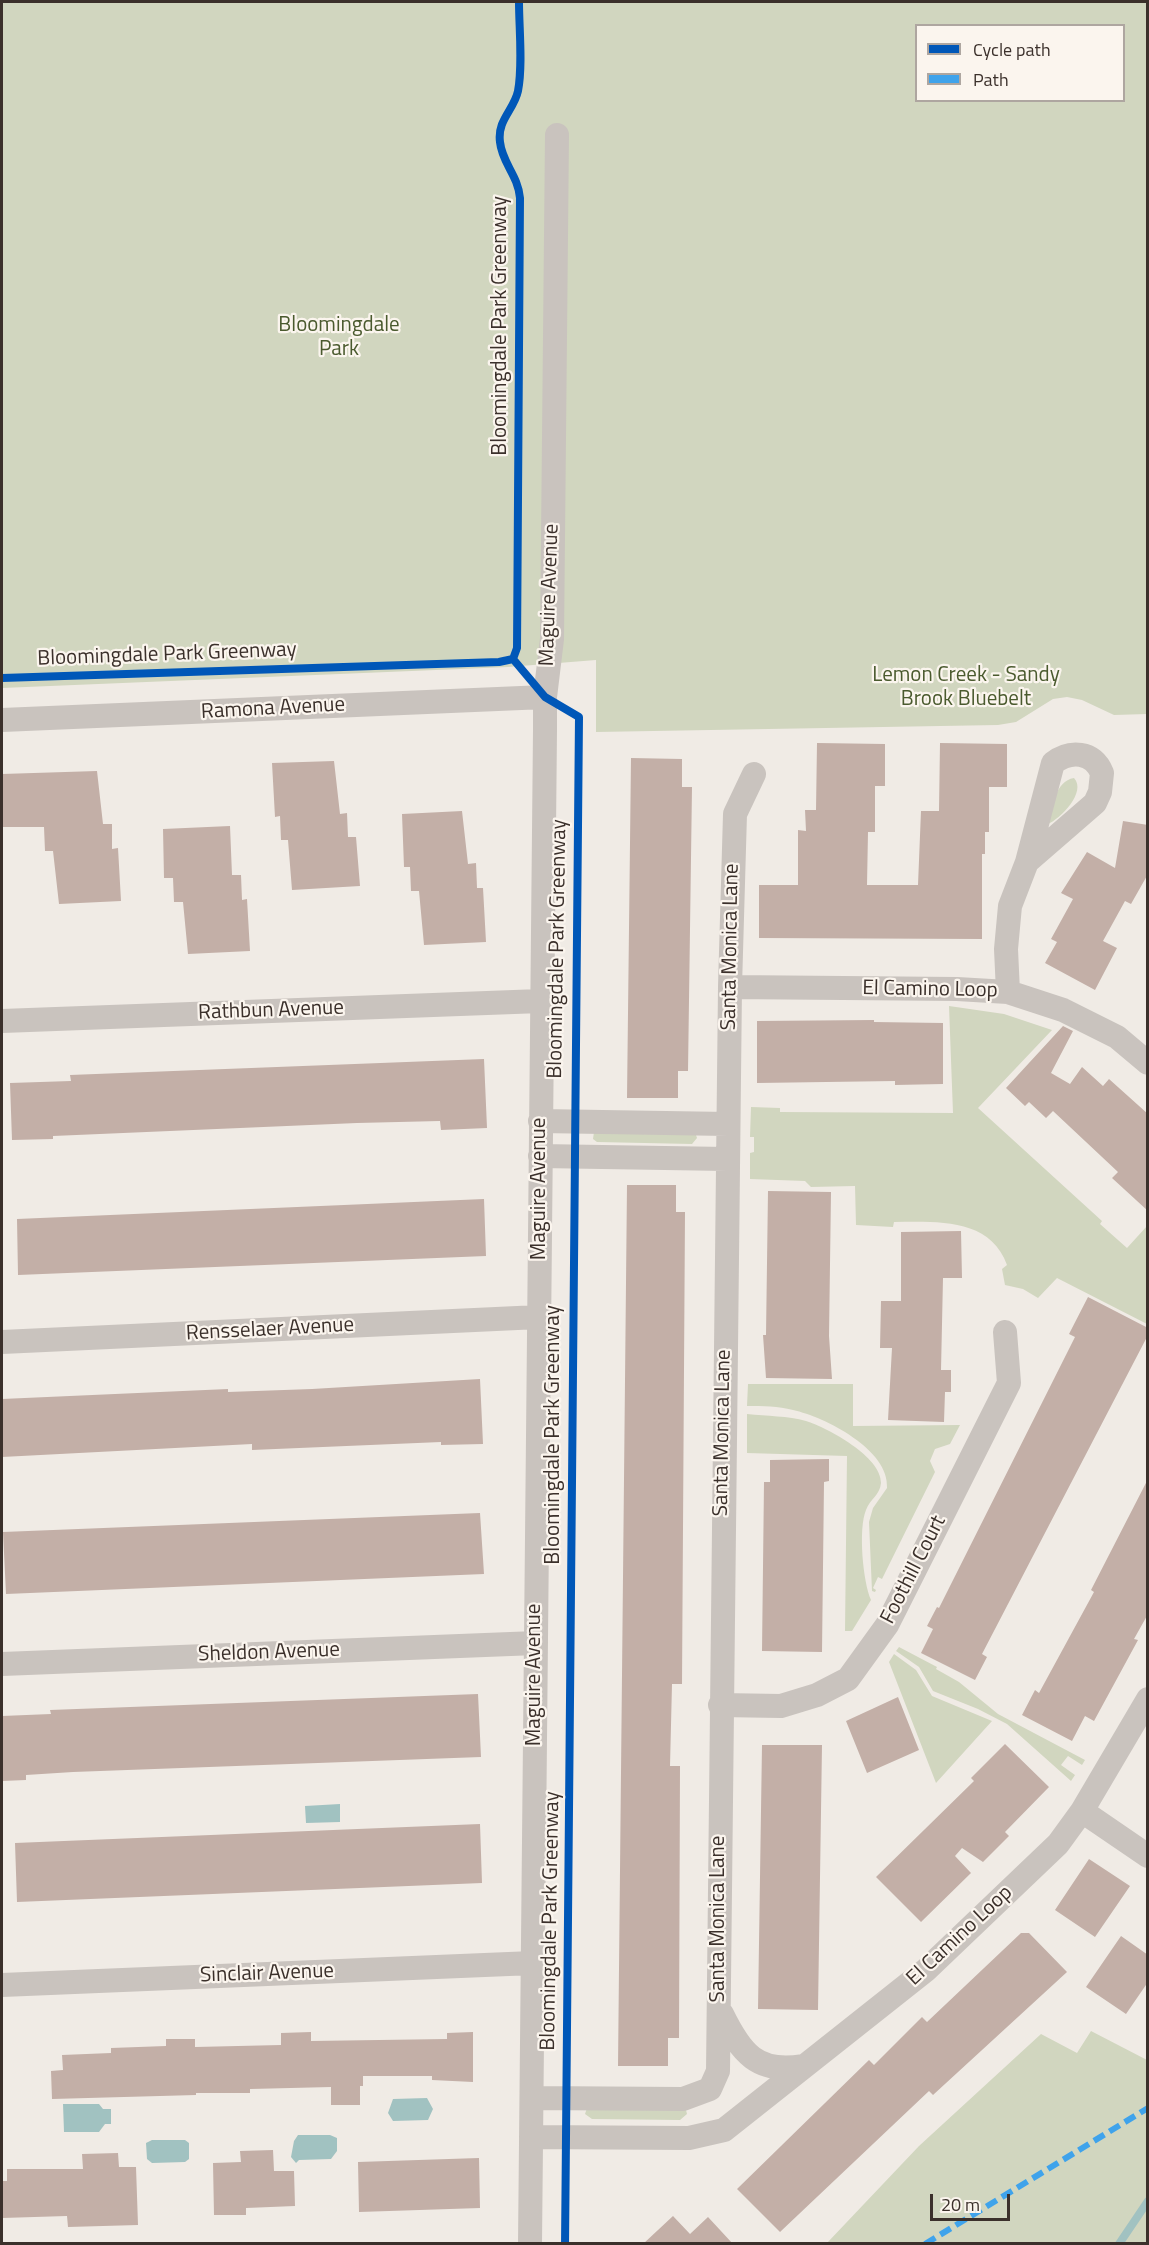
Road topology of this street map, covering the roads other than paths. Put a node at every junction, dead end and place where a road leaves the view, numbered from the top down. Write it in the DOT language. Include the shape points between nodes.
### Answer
graph roads {
  1 [pos="556,135"];
  2 [pos="545,697"];
  3 [pos="2,720"];
  4 [pos="754,774"];
  5 [pos="1027,861"];
  6 [pos="729,987"];
  7 [pos="1008,992"];
  8 [pos="541,1001"];
  9 [pos="2,1021"];
  10 [pos="1148,1063"];
  11 [pos="540,1121"];
  12 [pos="728,1124"];
  13 [pos="540,1156"];
  14 [pos="727,1159"];
  15 [pos="538,1317"];
  16 [pos="1005,1332"];
  17 [pos="2,1342"];
  18 [pos="536,1643"];
  19 [pos="2,1664"];
  20 [pos="1148,1699"];
  21 [pos="720,1705"];
  22 [pos="1082,1811"];
  23 [pos="1148,1856"];
  24 [pos="533,1963"];
  25 [pos="2,1984"];
  26 [pos="719,2009"];
  27 [pos="803,2066"];
  28 [pos="532,2098"];
  29 [pos="531,2137"];
  30 [pos="530,2244"];
  1 -- 2 [label="street, Maguire Avenue" via="552,647"];
  2 -- 3 [label="street, Ramona Avenue"];
  2 -- 8 [label="street, Maguire Avenue"];
  4 -- 6 [label="street, Santa Monica Lane" via="735,814"];
  5 -- 7 [label="street" via="1011,906 1006,950"];
  6 -- 7 [label="street, El Camino Loop" via="957,988"];
  6 -- 12 [label="street, Santa Monica Lane"];
  7 -- 10 [label="street, El Camino Loop" via="1063,1010 1108,1033"];
  8 -- 9 [label="street, Rathbun Avenue"];
  8 -- 11 [label="street, Maguire Avenue"];
  11 -- 12 [label="street"];
  11 -- 13 [label="street, Maguire Avenue"];
  12 -- 14 [label="street, Santa Monica Lane"];
  13 -- 14 [label="street"];
  13 -- 15 [label="street, Maguire Avenue"];
  14 -- 21 [label="street, Santa Monica Lane"];
  15 -- 17 [label="street, Rensselaer Avenue"];
  15 -- 18 [label="street, Maguire Avenue"];
  16 -- 21 [label="street, Foothill Court" via="1009,1383 887,1625 869,1653 848,1679 817,1695 781,1706"];
  18 -- 19 [label="street, Sheldon Avenue"];
  18 -- 24 [label="street, Maguire Avenue"];
  20 -- 22 [label="street, El Camino Loop"];
  21 -- 26 [label="street, Santa Monica Lane"];
  22 -- 23 [label="street"];
  22 -- 27 [label="street, El Camino Loop" via="1058,1844 926,1970"];
  24 -- 25 [label="street, Sinclair Avenue"];
  24 -- 28 [label="street, Maguire Avenue"];
  26 -- 27 [label="street" via="734,2040 759,2061 773,2068"];
  26 -- 28 [label="street, Santa Monica Lane" via="718,2071 706,2092 683,2099"];
  27 -- 29 [label="street, El Camino Loop" via="724,2130 689,2138"];
  28 -- 29 [label="street, Maguire Avenue"];
  29 -- 30 [label="street, Maguire Avenue"];
}
